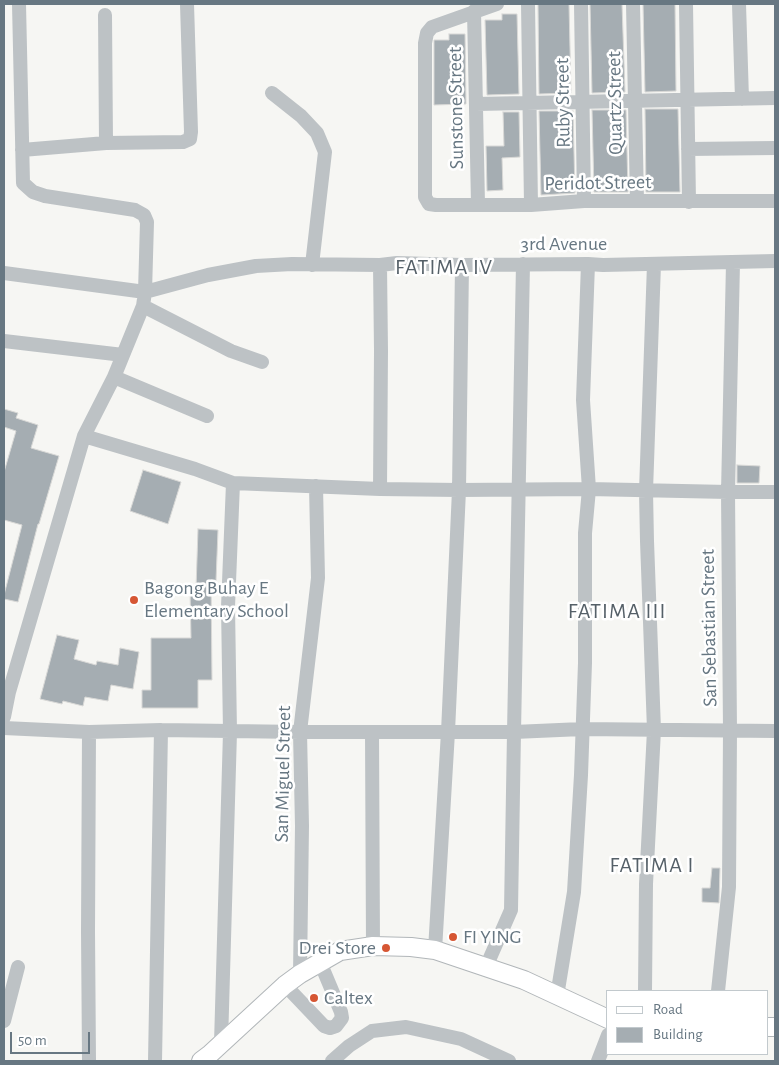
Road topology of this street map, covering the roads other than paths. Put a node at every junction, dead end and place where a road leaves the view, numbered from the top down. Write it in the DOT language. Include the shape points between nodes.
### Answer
graph roads {
  1 [pos="19,4"];
  2 [pos="187,4"];
  3 [pos="497,4"];
  4 [pos="528,4"];
  5 [pos="581,4"];
  6 [pos="633,4"];
  7 [pos="686,4"];
  8 [pos="739,4"];
  9 [pos="474,11"];
  10 [pos="105,15"];
  11 [pos="272,93"];
  12 [pos="775,98"];
  13 [pos="742,99"];
  14 [pos="688,100"];
  15 [pos="636,102"];
  16 [pos="583,103"];
  17 [pos="476,104"];
  18 [pos="530,104"];
  19 [pos="106,144"];
  20 [pos="775,148"];
  21 [pos="688,149"];
  22 [pos="22,150"];
  23 [pos="584,201"];
  24 [pos="775,201"];
  25 [pos="638,202"];
  26 [pos="689,202"];
  27 [pos="478,204"];
  28 [pos="532,205"];
  29 [pos="775,261"];
  30 [pos="733,263"];
  31 [pos="523,264"];
  32 [pos="588,264"];
  33 [pos="654,264"];
  34 [pos="312,265"];
  35 [pos="380,265"];
  36 [pos="462,265"];
  37 [pos="4,273"];
  38 [pos="145,292"];
  39 [pos="143,306"];
  40 [pos="4,340"];
  41 [pos="123,355"];
  42 [pos="262,362"];
  43 [pos="114,377"];
  44 [pos="207,416"];
  45 [pos="84,436"];
  46 [pos="233,483"];
  47 [pos="316,486"];
  48 [pos="380,489"];
  49 [pos="518,489"];
  50 [pos="589,489"];
  51 [pos="459,490"];
  52 [pos="646,491"];
  53 [pos="728,492"];
  54 [pos="775,492"];
  55 [pos="6,692"];
  56 [pos="4,717"];
  57 [pos="4,728"];
  58 [pos="161,730"];
  59 [pos="582,730"];
  60 [pos="654,730"];
  61 [pos="730,731"];
  62 [pos="775,731"];
  63 [pos="89,732"];
  64 [pos="230,732"];
  65 [pos="300,732"];
  66 [pos="372,732"];
  67 [pos="448,732"];
  68 [pos="514,732"];
  69 [pos="373,946"];
  70 [pos="434,950"];
  71 [pos="320,962"];
  72 [pos="18,967"];
  73 [pos="486,967"];
  74 [pos="300,974"];
  75 [pos="284,985"];
  76 [pos="645,990"];
  77 [pos="718,990"];
  78 [pos="557,996"];
  79 [pos="606,1018"];
  80 [pos="4,1021"];
  81 [pos="606,1040"];
  82 [pos="221,1044"];
  83 [pos="90,1061"];
  84 [pos="155,1061"];
  85 [pos="201,1061"];
  86 [pos="332,1061"];
  87 [pos="509,1061"];
  88 [pos="598,1061"];
  1 -- 22 [label="street"];
  2 -- 19 [label="street" via="190,139 183,142"];
  3 -- 9 [label="street"];
  4 -- 18 [label="street"];
  5 -- 16 [label="street, Ruby Street"];
  6 -- 15 [label="street, Quartz Street"];
  7 -- 14 [label="street"];
  8 -- 13 [label="street"];
  9 -- 17 [label="street, Sunstone Street"];
  9 -- 27 [label="street, Peridot Street" via="427,33 425,197 429,204 436,205"];
  10 -- 19 [label="street"];
  11 -- 34 [label="street" via="317,133 325,152"];
  12 -- 13 [label="street"];
  13 -- 14 [label="street"];
  14 -- 15 [label="street"];
  14 -- 21 [label="street"];
  15 -- 16 [label="street"];
  15 -- 25 [label="street, Quartz Street"];
  16 -- 18 [label="street"];
  16 -- 23 [label="street, Ruby Street"];
  17 -- 18 [label="street"];
  17 -- 27 [label="street, Sunstone Street"];
  18 -- 28 [label="street"];
  19 -- 22 [label="street"];
  20 -- 21 [label="street"];
  21 -- 26 [label="street"];
  22 -- 38 [label="street" via="23,183 33,192 135,210 144,215 147,222"];
  23 -- 25 [label="street, Peridot Street"];
  23 -- 28 [label="street, Peridot Street"];
  24 -- 26 [label="street, Peridot Street"];
  25 -- 26 [label="street, Peridot Street"];
  27 -- 28 [label="street, Peridot Street"];
  29 -- 30 [label="street, 3rd Avenue"];
  30 -- 33 [label="street, 3rd Avenue"];
  30 -- 53 [label="street, San Sebastian Street"];
  31 -- 32 [label="street, 3rd Avenue"];
  31 -- 36 [label="street, 3rd Avenue"];
  31 -- 49 [label="street"];
  32 -- 33 [label="street, 3rd Avenue"];
  32 -- 50 [label="street" via="584,400"];
  33 -- 52 [label="street"];
  34 -- 35 [label="street, 3rd Avenue"];
  34 -- 38 [label="street, 3rd Avenue" via="256,266"];
  35 -- 36 [label="street, 3rd Avenue"];
  35 -- 48 [label="street"];
  36 -- 51 [label="street"];
  37 -- 38 [label="street"];
  38 -- 39 [label="street"];
  39 -- 41 [label="street"];
  39 -- 42 [label="street" via="231,351"];
  40 -- 41 [label="street"];
  41 -- 43 [label="street"];
  43 -- 44 [label="street"];
  43 -- 45 [label="street"];
  45 -- 46 [label="street"];
  45 -- 55 [label="street"];
  46 -- 47 [label="street"];
  46 -- 64 [label="street" via="228,607"];
  47 -- 48 [label="street"];
  47 -- 65 [label="street, San Miguel Street" via="318,578"];
  48 -- 51 [label="street"];
  49 -- 50 [label="street"];
  49 -- 51 [label="street"];
  49 -- 68 [label="street"];
  50 -- 52 [label="street"];
  50 -- 59 [label="street" via="585,533"];
  51 -- 67 [label="street"];
  52 -- 53 [label="street"];
  52 -- 60 [label="street"];
  53 -- 54 [label="street"];
  53 -- 61 [label="street, San Sebastian Street"];
  55 -- 56 [label="street"];
  57 -- 63 [label="street"];
  58 -- 63 [label="street"];
  58 -- 64 [label="street"];
  58 -- 84 [label="street"];
  59 -- 60 [label="street"];
  59 -- 68 [label="street"];
  59 -- 78 [label="street" via="574,892"];
  60 -- 61 [label="street"];
  60 -- 76 [label="street" via="646,884"];
  61 -- 62 [label="street"];
  61 -- 77 [label="street, San Sebastian Street" via="730,887"];
  63 -- 83 [label="street"];
  64 -- 65 [label="street"];
  64 -- 82 [label="street"];
  65 -- 66 [label="street"];
  65 -- 74 [label="street, San Miguel Street"];
  66 -- 67 [label="street"];
  66 -- 69 [label="street"];
  67 -- 68 [label="street"];
  67 -- 70 [label="street"];
  68 -- 73 [label="street" via="512,910"];
  69 -- 70 [label="main road"];
  69 -- 71 [label="main road" via="340,951"];
  70 -- 73 [label="main road"];
  71 -- 74 [label="main road"];
  71 -- 75 [label="street" via="341,1012 342,1018 336,1026 324,1026"];
  72 -- 80 [label="street"];
  73 -- 78 [label="main road"];
  74 -- 75 [label="main road"];
  75 -- 82 [label="main road"];
  78 -- 79 [label="main road"];
  81 -- 88 [label="street"];
  82 -- 85 [label="main road"];
  86 -- 87 [label="street" via="372,1031 406,1027 461,1039"];
}
